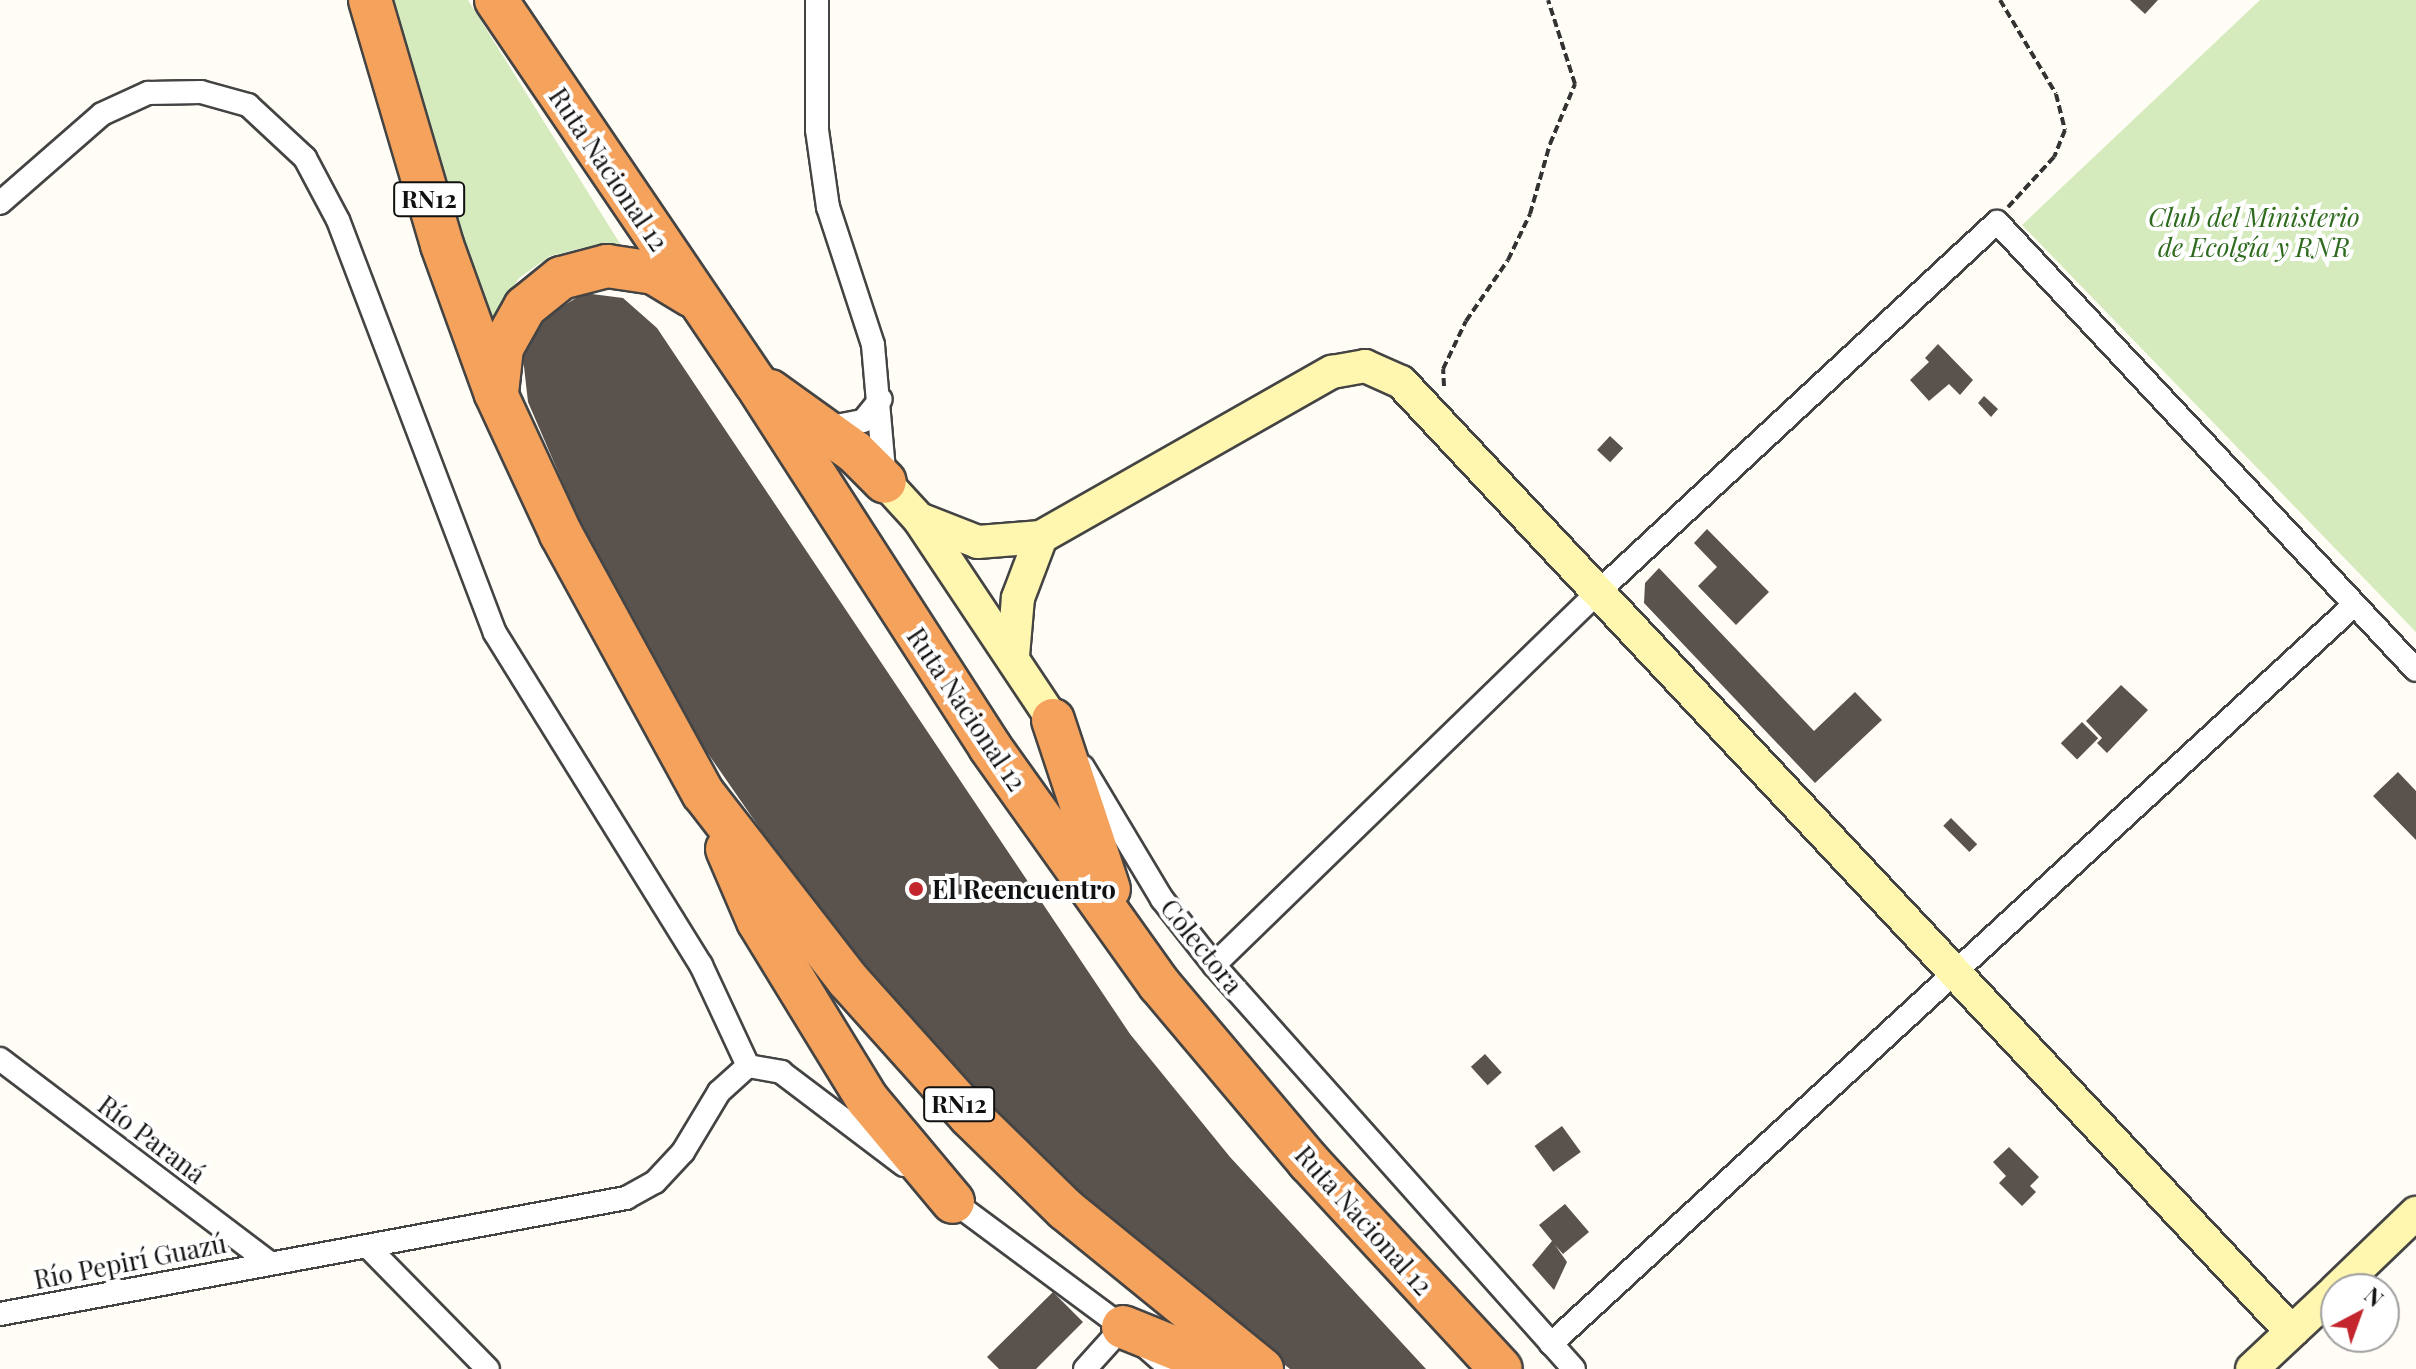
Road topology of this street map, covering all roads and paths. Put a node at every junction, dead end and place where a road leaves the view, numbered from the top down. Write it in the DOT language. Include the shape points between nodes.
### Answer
graph roads {
  1 [pos="370,0"];
  2 [pos="496,0"];
  3 [pos="817,0"];
  4 [pos="1548,0"];
  5 [pos="2000,0"];
  6 [pos="0,203"];
  7 [pos="1997,222"];
  8 [pos="694,297"];
  9 [pos="755,382"];
  10 [pos="496,394"];
  11 [pos="881,399"];
  12 [pos="821,427"];
  13 [pos="1444,432"];
  14 [pos="885,482"];
  15 [pos="919,519"];
  16 [pos="1041,537"];
  17 [pos="1596,594"];
  18 [pos="2353,606"];
  19 [pos="1013,656"];
  20 [pos="2416,670"];
  21 [pos="1053,720"];
  22 [pos="703,793"];
  23 [pos="1214,965"];
  24 [pos="1951,974"];
  25 [pos="1160,985"];
  26 [pos="0,1059"];
  27 [pos="748,1066"];
  28 [pos="953,1202"];
  29 [pos="2416,1213"];
  30 [pos="370,1249"];
  31 [pos="270,1263"];
  32 [pos="2353,1273"];
  33 [pos="2320,1305"];
  34 [pos="0,1314"];
  35 [pos="1123,1327"];
  36 [pos="2292,1332"];
  37 [pos="1551,1344"];
  38 [pos="1485,1359"];
  39 [pos="488,1369"];
  40 [pos="1085,1369"];
  41 [pos="1171,1369"];
  42 [pos="1227,1369"];
  43 [pos="1262,1369"];
  44 [pos="1574,1369"];
  45 [pos="2252,1369"];
  1 -- 10 [label="highway, RN12" via="442,245"];
  2 -- 8 [label="highway, Ruta Nacional 12"];
  3 -- 11 [label="street" via="817,130 828,207 873,345"];
  4 -- 13 [label="path" via="1575,84 1530,214 1443,369"];
  5 -- 7 [label="path" via="2056,94 2065,130 2054,157"];
  6 -- 27 [label="street" via="102,114 148,93 201,92 248,105 305,158 338,220 495,633 701,965"];
  7 -- 17 [label="street"];
  7 -- 18 [label="street"];
  8 -- 9 [label="highway, Ruta Nacional 12"];
  8 -- 10 [label="highway" via="654,273 638,270 607,266 561,278 525,307 502,348"];
  9 -- 12 [label="highway"];
  9 -- 25 [label="highway, Ruta Nacional 12" via="990,747"];
  10 -- 22 [label="highway, RN12" via="561,534"];
  11 -- 12 [label="street" via="863,421"];
  11 -- 14 [label="street"];
  12 -- 14 [label="highway"];
  13 -- 16 [label="main road" via="1401,382 1365,366 1332,372"];
  13 -- 17 [label="main road"];
  14 -- 15 [label="main road, Colectora"];
  15 -- 16 [label="main road" via="978,542"];
  15 -- 19 [label="main road, Colectora"];
  16 -- 19 [label="main road" via="1018,598"];
  17 -- 23 [label="street"];
  17 -- 24 [label="main road"];
  18 -- 20 [label="street"];
  18 -- 24 [label="street"];
  19 -- 21 [label="main road, Colectora"];
  21 -- 23 [label="street, Colectora" via="1162,899"];
  21 -- 25 [label="highway" via="1102,874"];
  22 -- 28 [label="highway" via="758,921 851,1074"];
  22 -- 43 [label="highway, RN12" via="848,980 970,1116 1065,1209"];
  23 -- 37 [label="street, Colectora"];
  24 -- 36 [label="main road"];
  24 -- 37 [label="street"];
  25 -- 38 [label="highway, Ruta Nacional 12"];
  26 -- 31 [label="street, Río Paraná"];
  27 -- 28 [label="street" via="781,1072"];
  27 -- 30 [label="street, Río Pepirí Guazú" via="719,1092 683,1152 655,1182 626,1198"];
  28 -- 35 [label="street"];
  29 -- 32 [label="main road"];
  30 -- 31 [label="street, Río Pepirí Guazú"];
  30 -- 39 [label="street"];
  31 -- 34 [label="street, Río Pepirí Guazú"];
  33 -- 36 [label="main road"];
  35 -- 40 [label="street"];
  35 -- 41 [label="street"];
  35 -- 42 [label="highway"];
  36 -- 45 [label="main road"];
  37 -- 44 [label="street, Colectora"];
}
